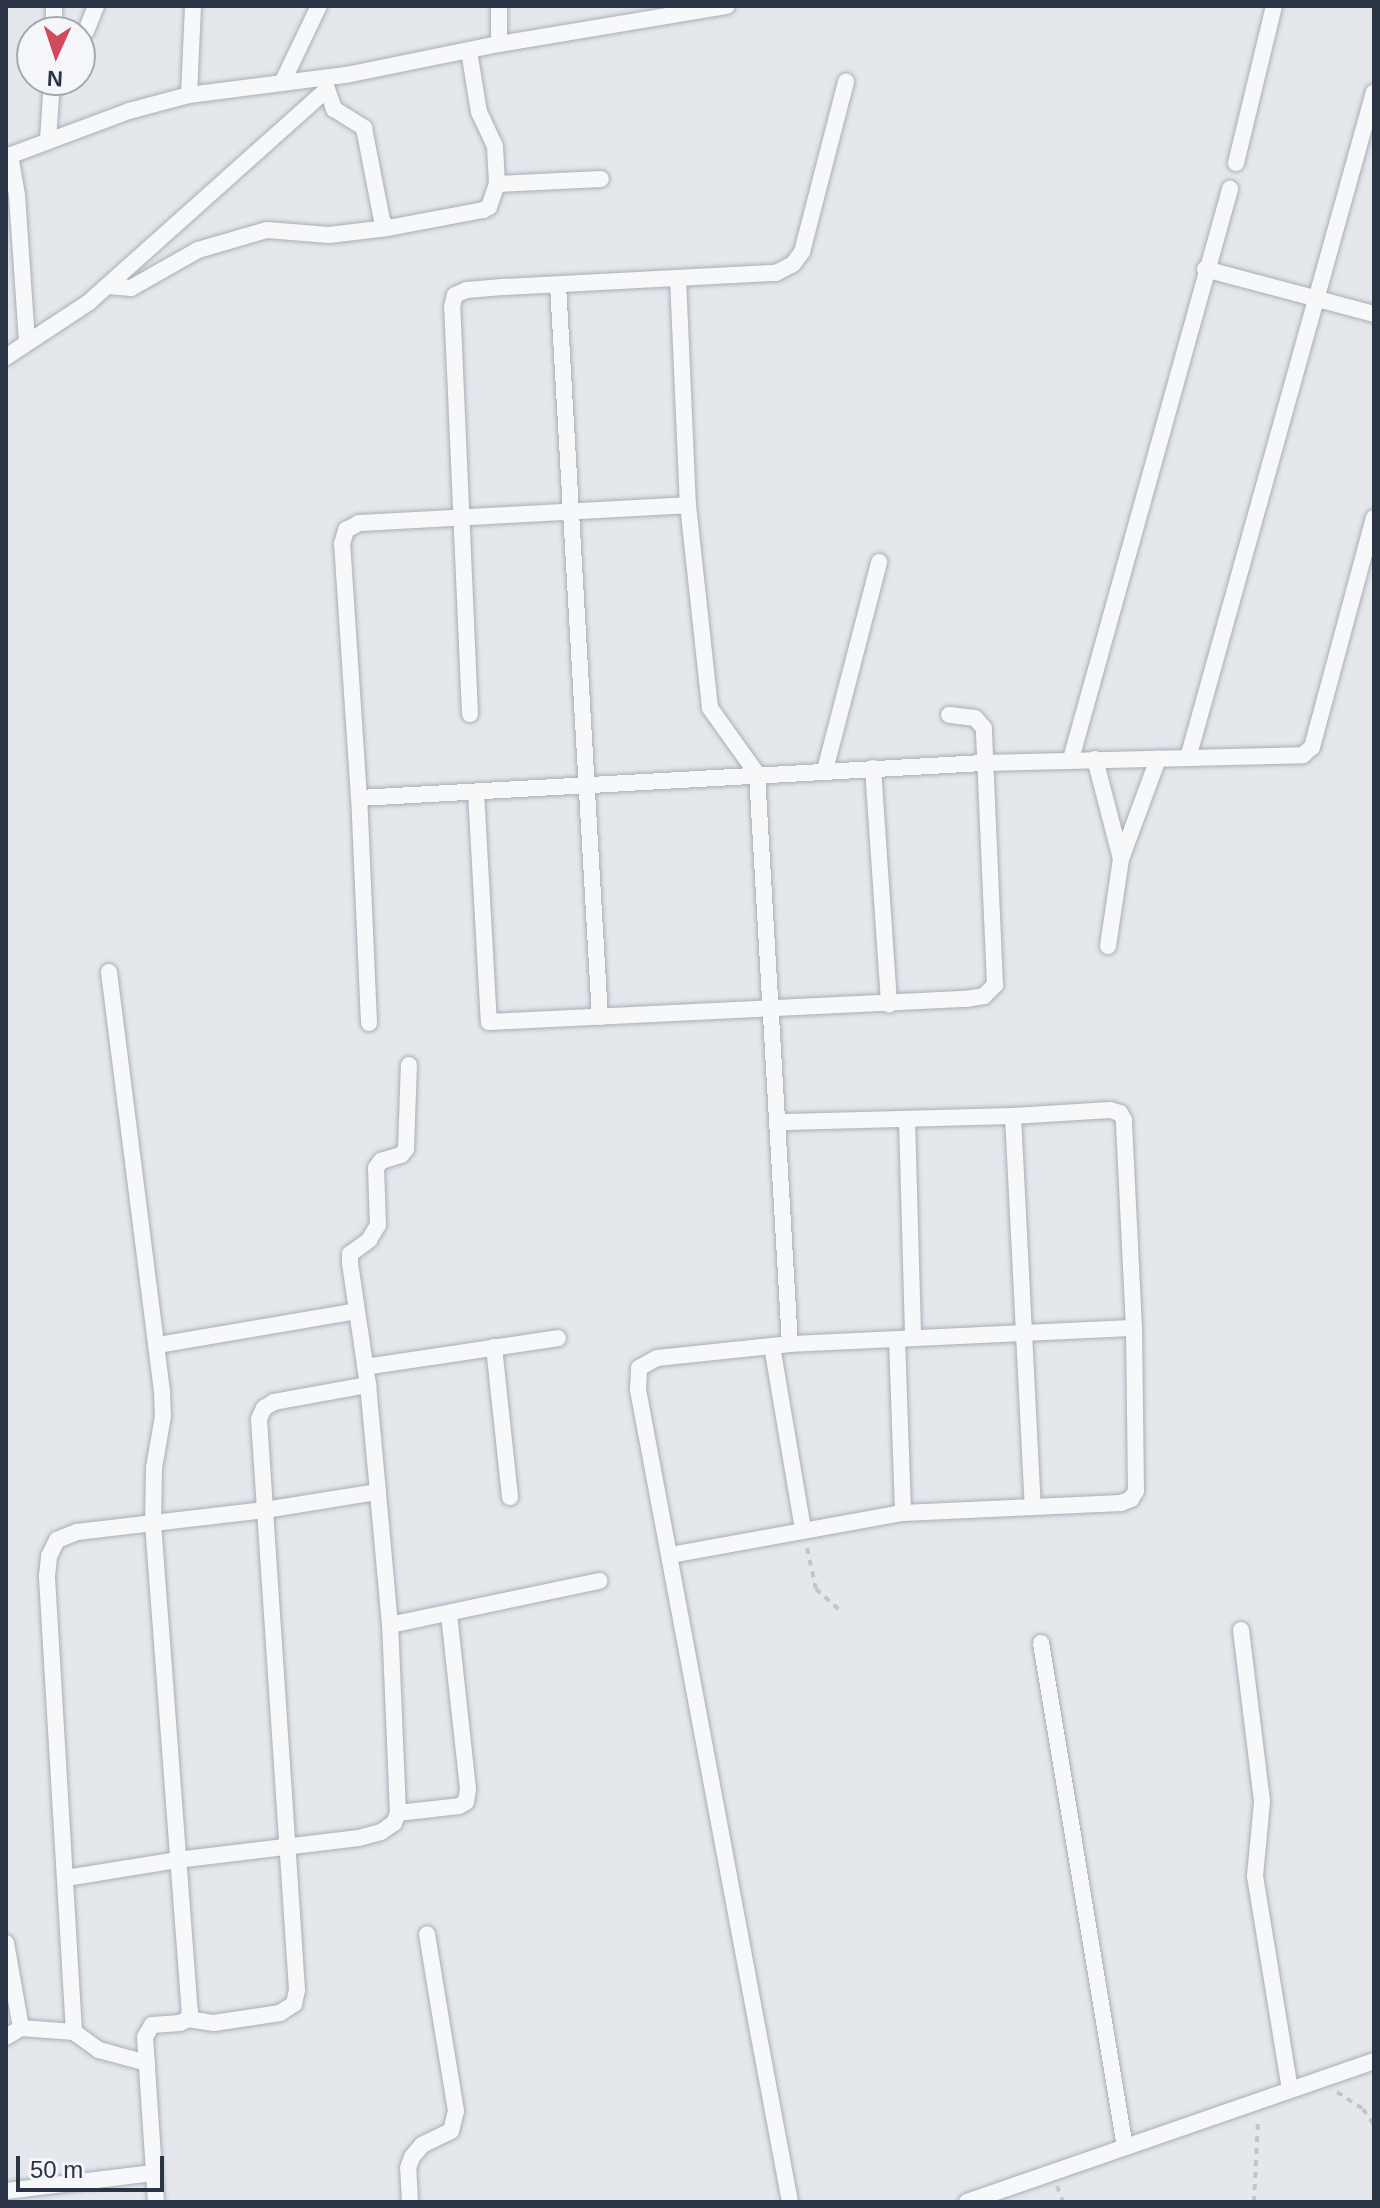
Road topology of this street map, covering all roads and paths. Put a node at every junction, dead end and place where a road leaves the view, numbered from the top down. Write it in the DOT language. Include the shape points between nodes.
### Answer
graph roads {
  1 [pos="193,6"];
  2 [pos="319,6"];
  3 [pos="499,6"];
  4 [pos="727,6"];
  5 [pos="1274,6"];
  6 [pos="499,44"];
  7 [pos="469,51"];
  8 [pos="283,81"];
  9 [pos="846,82"];
  10 [pos="325,84"];
  11 [pos="1374,92"];
  12 [pos="189,95"];
  13 [pos="51,96"];
  14 [pos="48,140"];
  15 [pos="8,156"];
  16 [pos="1236,163"];
  17 [pos="601,179"];
  18 [pos="497,184"];
  19 [pos="1230,189"];
  20 [pos="388,228"];
  21 [pos="1205,269"];
  22 [pos="678,278"];
  23 [pos="558,285"];
  24 [pos="108,286"];
  25 [pos="1316,298"];
  26 [pos="1374,314"];
  27 [pos="27,342"];
  28 [pos="6,357"];
  29 [pos="688,505"];
  30 [pos="572,511"];
  31 [pos="461,517"];
  32 [pos="1374,518"];
  33 [pos="879,562"];
  34 [pos="470,714"];
  35 [pos="949,715"];
  36 [pos="1188,758"];
  37 [pos="1071,759"];
  38 [pos="1095,759"];
  39 [pos="1158,759"];
  40 [pos="984,763"];
  41 [pos="873,768"];
  42 [pos="825,770"];
  43 [pos="757,774"];
  44 [pos="586,784"];
  45 [pos="476,792"];
  46 [pos="359,798"];
  47 [pos="1121,859"];
  48 [pos="1108,946"];
  49 [pos="109,972"];
  50 [pos="889,1004"];
  51 [pos="771,1008"];
  52 [pos="600,1017"];
  53 [pos="369,1023"];
  54 [pos="409,1065"];
  55 [pos="1013,1116"];
  56 [pos="907,1119"];
  57 [pos="777,1122"];
  58 [pos="356,1311"];
  59 [pos="1134,1328"];
  60 [pos="1022,1334"];
  61 [pos="558,1338"];
  62 [pos="905,1338"];
  63 [pos="790,1344"];
  64 [pos="158,1345"];
  65 [pos="772,1346"];
  66 [pos="494,1347"];
  67 [pos="365,1367"];
  68 [pos="368,1385"];
  69 [pos="378,1492"];
  70 [pos="510,1497"];
  71 [pos="1033,1505"];
  72 [pos="265,1510"];
  73 [pos="903,1513"];
  74 [pos="153,1523"];
  75 [pos="803,1530"];
  76 [pos="671,1555"];
  77 [pos="599,1581"];
  78 [pos="838,1609"];
  79 [pos="449,1613"];
  80 [pos="390,1625"];
  81 [pos="1241,1630"];
  82 [pos="1041,1643"];
  83 [pos="398,1813"];
  84 [pos="288,1845"];
  85 [pos="177,1860"];
  86 [pos="66,1878"];
  87 [pos="427,1934"];
  88 [pos="6,1943"];
  89 [pos="188,2019"];
  90 [pos="21,2028"];
  91 [pos="74,2032"];
  92 [pos="6,2037"];
  93 [pos="1374,2061"];
  94 [pos="147,2063"];
  95 [pos="1318,2080"];
  96 [pos="1290,2089"];
  97 [pos="1258,2101"];
  98 [pos="1374,2125"];
  99 [pos="1125,2147"];
  100 [pos="153,2173"];
  101 [pos="6,2191"];
  102 [pos="972,2201"];
  103 [pos="156,2202"];
  104 [pos="410,2202"];
  105 [pos="790,2202"];
  106 [pos="1254,2202"];
  1 -- 12 [label="street"];
  2 -- 8 [label="street"];
  3 -- 6 [label="street"];
  4 -- 6 [label="street"];
  5 -- 16 [label="street"];
  6 -- 7 [label="street"];
  7 -- 10 [label="street"];
  7 -- 18 [label="street" via="479,112 495,146"];
  8 -- 10 [label="street"];
  8 -- 12 [label="street"];
  9 -- 22 [label="street" via="802,252 793,264 776,273"];
  10 -- 20 [label="street" via="334,109 364,128 382,221"];
  10 -- 24 [label="street"];
  11 -- 25 [label="street"];
  12 -- 14 [label="street"];
  13 -- 14 [label="street"];
  14 -- 15 [label="street"];
  15 -- 27 [label="street" via="17,195"];
  17 -- 18 [label="street"];
  18 -- 20 [label="street" via="483,210"];
  19 -- 21 [label="street"];
  20 -- 24 [label="street" via="329,235 267,230 198,250 131,288"];
  21 -- 25 [label="street"];
  21 -- 37 [label="street"];
  22 -- 23 [label="street"];
  22 -- 29 [label="street"];
  23 -- 30 [label="street"];
  23 -- 31 [label="street" via="455,295"];
  24 -- 27 [label="street" via="71,317"];
  25 -- 26 [label="street"];
  25 -- 36 [label="street"];
  27 -- 28 [label="street"];
  29 -- 30 [label="street"];
  29 -- 43 [label="street" via="710,708"];
  30 -- 31 [label="street"];
  30 -- 44 [label="street"];
  31 -- 34 [label="street"];
  31 -- 46 [label="street" via="359,523 346,530 342,544"];
  32 -- 36 [label="street" via="1312,747 1303,755"];
  33 -- 42 [label="street"];
  35 -- 40 [label="street" via="982,722"];
  36 -- 39 [label="street"];
  37 -- 38 [label="street"];
  37 -- 40 [label="street"];
  38 -- 39 [label="street"];
  38 -- 47 [label="street"];
  39 -- 47 [label="street"];
  40 -- 41 [label="street"];
  40 -- 50 [label="street" via="995,985 984,996"];
  41 -- 42 [label="street"];
  41 -- 50 [label="street"];
  42 -- 43 [label="street"];
  43 -- 44 [label="street"];
  43 -- 51 [label="street"];
  44 -- 45 [label="street"];
  44 -- 52 [label="street"];
  45 -- 46 [label="street"];
  45 -- 52 [label="street" via="489,1022"];
  46 -- 53 [label="street"];
  47 -- 48 [label="street"];
  49 -- 64 [label="street"];
  50 -- 51 [label="street"];
  51 -- 52 [label="street"];
  51 -- 57 [label="street"];
  54 -- 58 [label="street" via="406,1149 376,1168 378,1225 350,1254"];
  55 -- 56 [label="street"];
  55 -- 59 [label="street" via="1120,1113 1124,1120"];
  55 -- 60 [label="street"];
  56 -- 57 [label="street"];
  56 -- 62 [label="street"];
  57 -- 63 [label="street"];
  58 -- 64 [label="street"];
  58 -- 67 [label="street"];
  59 -- 60 [label="street"];
  59 -- 71 [label="street" via="1136,1491 1121,1503"];
  60 -- 62 [label="street"];
  60 -- 71 [label="street"];
  61 -- 66 [label="street"];
  62 -- 63 [label="street"];
  62 -- 73 [label="street"];
  63 -- 65 [label="street"];
  64 -- 74 [label="street" via="163,1416 154,1468"];
  65 -- 75 [label="street"];
  65 -- 76 [label="street" via="657,1358 639,1368 638,1390"];
  66 -- 67 [label="street"];
  66 -- 70 [label="street"];
  67 -- 68 [label="street"];
  68 -- 69 [label="street"];
  68 -- 72 [label="street" via="264,1408 258,1432"];
  69 -- 72 [label="street"];
  69 -- 80 [label="street"];
  71 -- 73 [label="street"];
  72 -- 74 [label="street"];
  72 -- 84 [label="street"];
  73 -- 75 [label="street"];
  74 -- 85 [label="street"];
  74 -- 86 [label="street" via="77,1532 57,1540 49,1556"];
  75 -- 76 [label="street"];
  75 -- 78 [label="path" via="816,1589"];
  76 -- 105 [label="street"];
  77 -- 79 [label="street"];
  79 -- 80 [label="street"];
  79 -- 83 [label="street" via="466,1802"];
  80 -- 83 [label="street"];
  81 -- 96 [label="street" via="1262,1802 1255,1876"];
  82 -- 99 [label="street"];
  83 -- 84 [label="street" via="394,1823 359,1838"];
  84 -- 85 [label="street"];
  84 -- 89 [label="street" via="294,2004 280,2013 214,2023"];
  85 -- 86 [label="street"];
  85 -- 89 [label="street"];
  86 -- 91 [label="street"];
  87 -- 104 [label="street" via="456,2111 451,2131 422,2145 412,2157"];
  88 -- 90 [label="street"];
  89 -- 94 [label="street" via="147,2030"];
  90 -- 91 [label="street"];
  90 -- 92 [label="street"];
  91 -- 94 [label="street" via="99,2050"];
  93 -- 95 [label="street"];
  94 -- 100 [label="street"];
  95 -- 96 [label="street"];
  95 -- 98 [label="path" via="1363,2109"];
  96 -- 97 [label="street"];
  97 -- 99 [label="street"];
  97 -- 106 [label="path"];
  99 -- 102 [label="street"];
  100 -- 101 [label="street"];
  100 -- 103 [label="street"];
}
